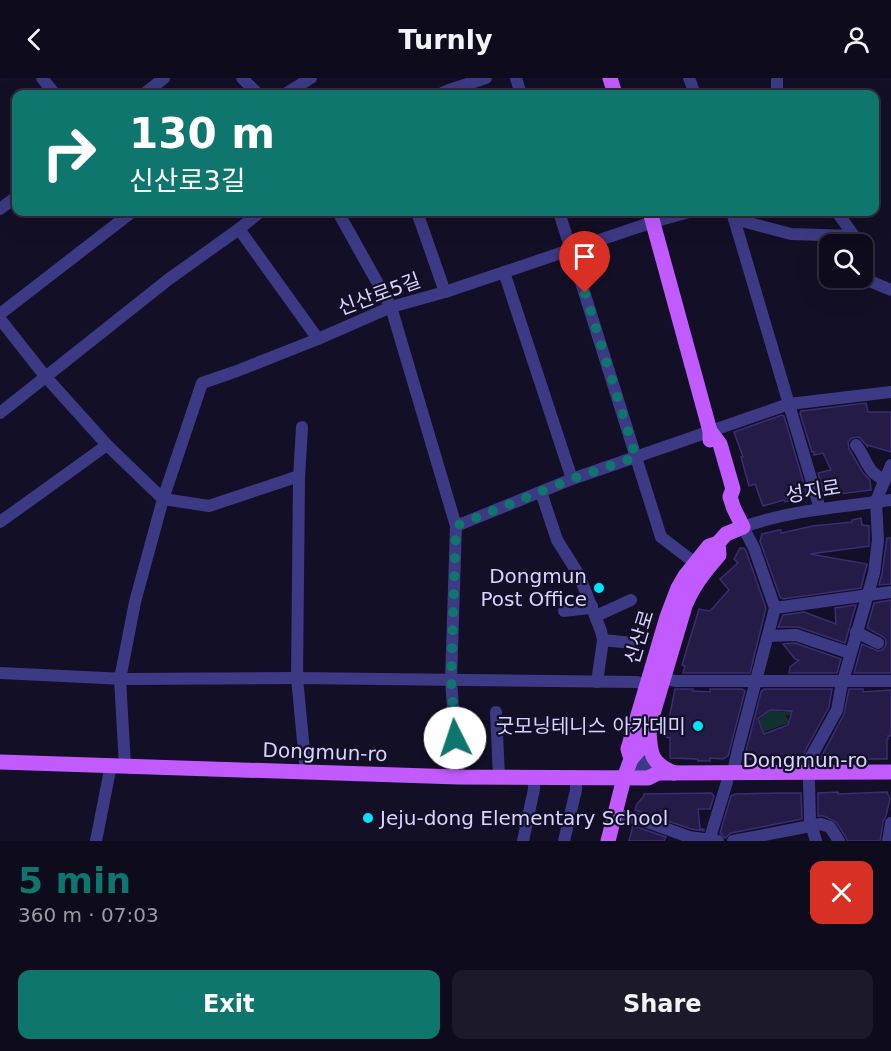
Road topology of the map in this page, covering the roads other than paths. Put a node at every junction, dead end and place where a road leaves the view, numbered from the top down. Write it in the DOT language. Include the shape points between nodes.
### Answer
graph roads {
  1 [pos="42,78"];
  2 [pos="164,78"];
  3 [pos="242,78"];
  4 [pos="311,78"];
  5 [pos="486,78"];
  6 [pos="52,90"];
  7 [pos="149,90"];
  8 [pos="254,90"];
  9 [pos="292,90"];
  10 [pos="449,90"];
  11 [pos="127,216"];
  12 [pos="255,216"];
  13 [pos="340,216"];
  14 [pos="418,216"];
  15 [pos="560,216"];
  16 [pos="733,216"];
  17 [pos="736,216"];
  18 [pos="840,216"];
  19 [pos="651,217"];
  20 [pos="239,230"];
  21 [pos="851,234"];
  22 [pos="819,237"];
  23 [pos="572,249"];
  24 [pos="504,272"];
  25 [pos="873,282"];
  26 [pos="891,290"];
  27 [pos="445,292"];
  28 [pos="391,307"];
  29 [pos="0,314"];
  30 [pos="0,319"];
  31 [pos="318,339"];
  32 [pos="45,376"];
  33 [pos="891,392"];
  34 [pos="789,404"];
  35 [pos="0,413"];
  36 [pos="302,427"];
  37 [pos="710,431"];
  38 [pos="107,445"];
  39 [pos="856,445"];
  40 [pos="636,457"];
  41 [pos="891,465"];
  42 [pos="299,476"];
  43 [pos="572,479"];
  44 [pos="885,480"];
  45 [pos="541,492"];
  46 [pos="163,499"];
  47 [pos="891,500"];
  48 [pos="876,501"];
  49 [pos="820,509"];
  50 [pos="0,522"];
  51 [pos="456,526"];
  52 [pos="743,527"];
  53 [pos="718,543"];
  54 [pos="695,563"];
  55 [pos="891,592"];
  56 [pos="868,595"];
  57 [pos="631,600"];
  58 [pos="775,608"];
  59 [pos="564,611"];
  60 [pos="594,611"];
  61 [pos="856,632"];
  62 [pos="768,636"];
  63 [pos="603,640"];
  64 [pos="632,643"];
  65 [pos="878,643"];
  66 [pos="850,653"];
  67 [pos="0,673"];
  68 [pos="297,678"];
  69 [pos="663,678"];
  70 [pos="120,679"];
  71 [pos="451,680"];
  72 [pos="843,681"];
  73 [pos="891,681"];
  74 [pos="597,682"];
  75 [pos="756,682"];
  76 [pos="646,685"];
  77 [pos="496,712"];
  78 [pos="649,727"];
  79 [pos="631,759"];
  80 [pos="0,762"];
  81 [pos="118,766"];
  82 [pos="306,772"];
  83 [pos="650,772"];
  84 [pos="674,772"];
  85 [pos="891,772"];
  86 [pos="810,776"];
  87 [pos="458,777"];
  88 [pos="499,777"];
  89 [pos="534,777"];
  90 [pos="730,777"];
  91 [pos="576,778"];
  92 [pos="624,778"];
  93 [pos="891,782"];
  94 [pos="615,814"];
  95 [pos="891,823"];
  96 [pos="811,825"];
  97 [pos="96,841"];
  98 [pos="523,841"];
  99 [pos="564,841"];
  100 [pos="608,841"];
  101 [pos="712,841"];
  102 [pos="735,841"];
  103 [pos="816,841"];
  104 [pos="839,841"];
  105 [pos="888,841"];
  1 -- 6 [label="street"];
  2 -- 7 [label="street"];
  3 -- 8 [label="street"];
  4 -- 9 [label="street"];
  5 -- 10 [label="street"];
  11 -- 29 [label="street"];
  12 -- 20 [label="street"];
  13 -- 28 [label="street"];
  14 -- 27 [label="street"];
  15 -- 23 [label="street"];
  16 -- 34 [label="street"];
  17 -- 22 [label="street" via="791,234"];
  18 -- 21 [label="street"];
  19 -- 23 [label="street, 신산로5길"];
  19 -- 37 [label="main road"];
  20 -- 31 [label="street"];
  20 -- 32 [label="street"];
  23 -- 24 [label="street, 신산로5길"];
  23 -- 40 [label="street"];
  24 -- 27 [label="street, 신산로5길"];
  24 -- 43 [label="street"];
  25 -- 26 [label="street"];
  27 -- 28 [label="street, 신산로5길"];
  28 -- 31 [label="street, 신산로5길"];
  28 -- 51 [label="street"];
  30 -- 32 [label="street"];
  31 -- 46 [label="street, 신산로5길" via="202,383"];
  32 -- 35 [label="street"];
  32 -- 38 [label="street"];
  33 -- 34 [label="street"];
  34 -- 37 [label="street"];
  34 -- 49 [label="street"];
  36 -- 42 [label="street"];
  37 -- 40 [label="street"];
  37 -- 52 [label="main road" via="720,444 734,489 730,497"];
  38 -- 46 [label="street"];
  38 -- 50 [label="street"];
  39 -- 44 [label="street" via="871,471"];
  40 -- 43 [label="street"];
  40 -- 54 [label="street" via="661,537"];
  41 -- 44 [label="street"];
  42 -- 46 [label="street" via="209,506"];
  42 -- 68 [label="street"];
  43 -- 45 [label="street"];
  44 -- 48 [label="street"];
  45 -- 51 [label="street"];
  45 -- 60 [label="street" via="557,540 576,569"];
  46 -- 70 [label="street" via="135,602"];
  47 -- 48 [label="street, 성지로"];
  48 -- 49 [label="street, 성지로"];
  48 -- 56 [label="street" via="877,554"];
  49 -- 52 [label="street, 성지로"];
  51 -- 71 [label="street"];
  52 -- 53 [label="main road, 신산로" via="726,534"];
  52 -- 58 [label="street"];
  53 -- 54 [label="main road, 신산로" via="709,546"];
  53 -- 69 [label="main road, 신산로" via="719,555 689,595"];
  54 -- 76 [label="main road, 신산로" via="673,598"];
  55 -- 56 [label="street"];
  56 -- 58 [label="street"];
  56 -- 61 [label="street"];
  57 -- 60 [label="street"];
  58 -- 62 [label="street"];
  59 -- 60 [label="street"];
  60 -- 63 [label="street"];
  61 -- 65 [label="street"];
  61 -- 66 [label="street"];
  62 -- 66 [label="street" via="795,635"];
  62 -- 75 [label="street"];
  63 -- 64 [label="street"];
  63 -- 74 [label="street"];
  66 -- 72 [label="street"];
  67 -- 70 [label="street"];
  68 -- 70 [label="street"];
  68 -- 71 [label="street"];
  68 -- 82 [label="street"];
  69 -- 75 [label="street"];
  69 -- 78 [label="main road, 신산로"];
  70 -- 81 [label="street"];
  71 -- 74 [label="street"];
  71 -- 87 [label="street"];
  72 -- 73 [label="street"];
  72 -- 75 [label="street"];
  72 -- 86 [label="street" via="836,713 812,755"];
  74 -- 76 [label="street"];
  75 -- 90 [label="street"];
  76 -- 79 [label="main road, 신산로" via="628,749"];
  77 -- 88 [label="street"];
  78 -- 79 [label="main road, 신산로"];
  78 -- 84 [label="main road" via="654,758 663,768"];
  79 -- 92 [label="main road, 신산로"];
  80 -- 81 [label="main road, Dongmun-ro"];
  81 -- 82 [label="main road, Dongmun-ro"];
  81 -- 97 [label="street"];
  82 -- 87 [label="main road, Dongmun-ro"];
  83 -- 84 [label="main road, Dongmun-ro"];
  83 -- 90 [label="main road, Dongmun-ro" via="658,782"];
  83 -- 92 [label="main road, Dongmun-ro"];
  84 -- 90 [label="main road, Dongmun-ro"];
  85 -- 86 [label="main road, Dongmun-ro"];
  86 -- 90 [label="main road, Dongmun-ro"];
  86 -- 93 [label="main road, Dongmun-ro"];
  86 -- 96 [label="street"];
  87 -- 88 [label="main road, Dongmun-ro"];
  88 -- 89 [label="main road, Dongmun-ro"];
  89 -- 91 [label="main road, Dongmun-ro"];
  89 -- 98 [label="street"];
  90 -- 101 [label="street"];
  91 -- 92 [label="main road, Dongmun-ro"];
  91 -- 99 [label="street"];
  92 -- 94 [label="main road, 신산로"];
  94 -- 100 [label="main road, 신산로"];
  94 -- 101 [label="street"];
  95 -- 105 [label="street"];
  96 -- 102 [label="street"];
  96 -- 103 [label="street"];
  96 -- 104 [label="street" via="828,825"];
}
